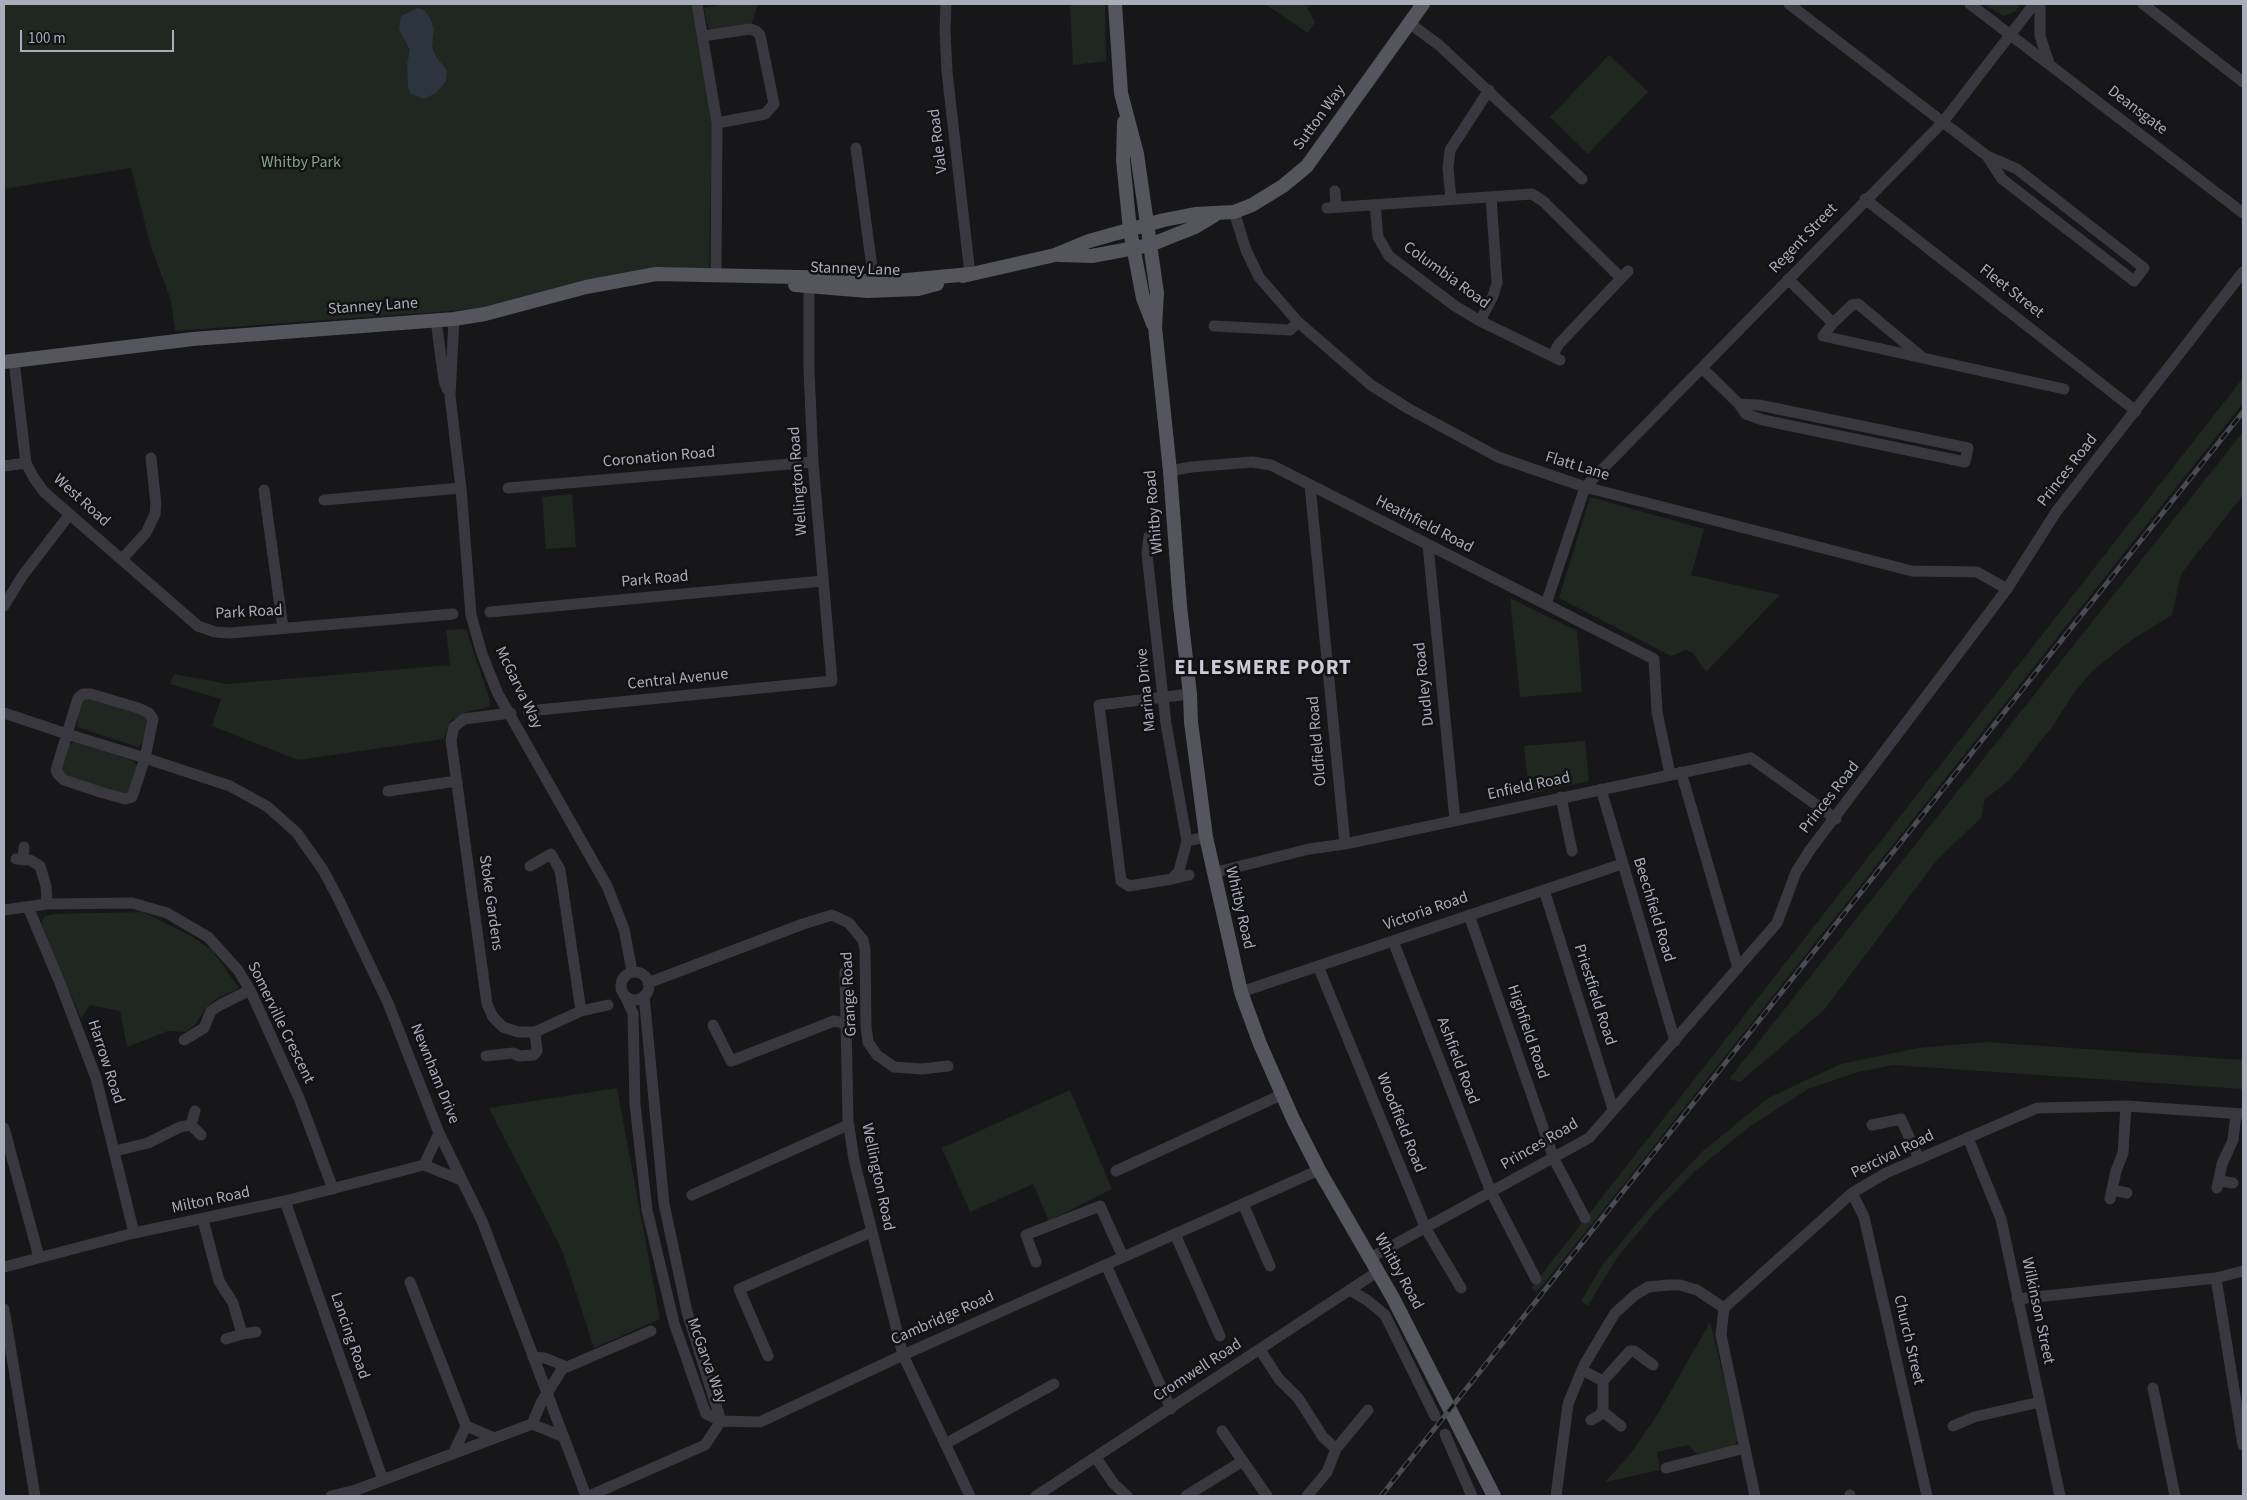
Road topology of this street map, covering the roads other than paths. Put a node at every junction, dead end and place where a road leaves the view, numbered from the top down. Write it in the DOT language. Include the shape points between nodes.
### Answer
graph roads {
  1 [pos="697,4"];
  2 [pos="946,4"];
  3 [pos="1115,4"];
  4 [pos="1423,4"];
  5 [pos="1789,4"];
  6 [pos="1970,4"];
  7 [pos="2034,4"];
  8 [pos="2040,4"];
  9 [pos="2143,4"];
  10 [pos="1409,23"];
  11 [pos="2010,35"];
  12 [pos="703,36"];
  13 [pos="2050,65"];
  14 [pos="2243,82"];
  15 [pos="1490,90"];
  16 [pos="1124,108"];
  17 [pos="1943,122"];
  18 [pos="717,123"];
  19 [pos="856,148"];
  20 [pos="1987,156"];
  21 [pos="1582,179"];
  22 [pos="1335,191"];
  23 [pos="1491,197"];
  24 [pos="1451,199"];
  25 [pos="1865,199"];
  26 [pos="1376,205"];
  27 [pos="1234,212"];
  28 [pos="2243,212"];
  29 [pos="1216,215"];
  30 [pos="2087,223"];
  31 [pos="1148,225"];
  32 [pos="1130,230"];
  33 [pos="2078,235"];
  34 [pos="1150,245"];
  35 [pos="1133,249"];
  36 [pos="1055,255"];
  37 [pos="2243,272"];
  38 [pos="970,274"];
  39 [pos="716,275"];
  40 [pos="1788,279"];
  41 [pos="809,282"];
  42 [pos="875,287"];
  43 [pos="454,319"];
  44 [pos="436,320"];
  45 [pos="1298,322"];
  46 [pos="1480,322"];
  47 [pos="1833,323"];
  48 [pos="1214,326"];
  49 [pos="1155,327"];
  50 [pos="1923,358"];
  51 [pos="9,361"];
  52 [pos="1702,368"];
  53 [pos="2064,389"];
  54 [pos="450,396"];
  55 [pos="1739,404"];
  56 [pos="2136,411"];
  57 [pos="1867,428"];
  58 [pos="1864,441"];
  59 [pos="151,458"];
  60 [pos="813,462"];
  61 [pos="26,463"];
  62 [pos="4,466"];
  63 [pos="1170,472"];
  64 [pos="1310,485"];
  65 [pos="1585,487"];
  66 [pos="461,488"];
  67 [pos="508,488"];
  68 [pos="264,490"];
  69 [pos="324,500"];
  70 [pos="70,514"];
  71 [pos="1149,536"];
  72 [pos="1428,545"];
  73 [pos="122,559"];
  74 [pos="823,581"];
  75 [pos="2007,589"];
  76 [pos="1546,604"];
  77 [pos="4,606"];
  78 [pos="490,612"];
  79 [pos="453,614"];
  80 [pos="198,626"];
  81 [pos="283,628"];
  82 [pos="832,682"];
  83 [pos="1190,694"];
  84 [pos="1165,696"];
  85 [pos="528,711"];
  86 [pos="4,713"];
  87 [pos="510,713"];
  88 [pos="67,734"];
  89 [pos="145,758"];
  90 [pos="1676,773"];
  91 [pos="456,781"];
  92 [pos="1601,789"];
  93 [pos="388,791"];
  94 [pos="1561,797"];
  95 [pos="1836,819"];
  96 [pos="1455,820"];
  97 [pos="1206,836"];
  98 [pos="1186,841"];
  99 [pos="1345,844"];
  100 [pos="24,847"];
  101 [pos="1572,851"];
  102 [pos="1622,864"];
  103 [pos="530,866"];
  104 [pos="1213,873"];
  105 [pos="1189,875"];
  106 [pos="1172,879"];
  107 [pos="1544,890"];
  108 [pos="47,904"];
  109 [pos="28,907"];
  110 [pos="4,910"];
  111 [pos="1469,915"];
  112 [pos="1393,941"];
  113 [pos="1318,966"];
  114 [pos="1738,968"];
  115 [pos="632,971"];
  116 [pos="845,972"];
  117 [pos="648,983"];
  118 [pos="250,990"];
  119 [pos="1240,992"];
  120 [pos="625,996"];
  121 [pos="644,996"];
  122 [pos="608,1005"];
  123 [pos="581,1011"];
  124 [pos="848,1024"];
  125 [pos="714,1025"];
  126 [pos="204,1028"];
  127 [pos="535,1032"];
  128 [pos="215,1034"];
  129 [pos="184,1040"];
  130 [pos="1674,1041"];
  131 [pos="486,1056"];
  132 [pos="948,1066"];
  133 [pos="1283,1094"];
  134 [pos="2126,1106"];
  135 [pos="1613,1109"];
  136 [pos="195,1111"];
  137 [pos="2240,1114"];
  138 [pos="191,1125"];
  139 [pos="848,1125"];
  140 [pos="1872,1126"];
  141 [pos="4,1128"];
  142 [pos="439,1133"];
  143 [pos="201,1135"];
  144 [pos="1968,1138"];
  145 [pos="115,1151"];
  146 [pos="1554,1159"];
  147 [pos="1919,1159"];
  148 [pos="424,1165"];
  149 [pos="1319,1170"];
  150 [pos="1116,1171"];
  151 [pos="461,1180"];
  152 [pos="2233,1184"];
  153 [pos="334,1189"];
  154 [pos="1491,1192"];
  155 [pos="1852,1192"];
  156 [pos="2127,1193"];
  157 [pos="692,1195"];
  158 [pos="285,1202"];
  159 [pos="1243,1204"];
  160 [pos="1585,1218"];
  161 [pos="203,1220"];
  162 [pos="1426,1229"];
  163 [pos="872,1232"];
  164 [pos="134,1233"];
  165 [pos="1175,1234"];
  166 [pos="39,1257"];
  167 [pos="1124,1257"];
  168 [pos="1370,1258"];
  169 [pos="1036,1262"];
  170 [pos="1106,1264"];
  171 [pos="1270,1266"];
  172 [pos="4,1268"];
  173 [pos="1378,1272"];
  174 [pos="2243,1272"];
  175 [pos="2216,1278"];
  176 [pos="1536,1279"];
  177 [pos="410,1282"];
  178 [pos="1461,1288"];
  179 [pos="1350,1290"];
  180 [pos="2017,1299"];
  181 [pos="1724,1308"];
  182 [pos="4,1309"];
  183 [pos="651,1331"];
  184 [pos="256,1332"];
  185 [pos="242,1334"];
  186 [pos="1220,1336"];
  187 [pos="226,1339"];
  188 [pos="1260,1350"];
  189 [pos="768,1355"];
  190 [pos="903,1355"];
  191 [pos="533,1357"];
  192 [pos="1652,1365"];
  193 [pos="564,1366"];
  194 [pos="1582,1370"];
  195 [pos="1603,1382"];
  196 [pos="1054,1384"];
  197 [pos="2152,1388"];
  198 [pos="548,1394"];
  199 [pos="2040,1402"];
  200 [pos="1171,1409"];
  201 [pos="1368,1410"];
  202 [pos="1602,1411"];
  203 [pos="1435,1416"];
  204 [pos="1591,1420"];
  205 [pos="721,1421"];
  206 [pos="532,1424"];
  207 [pos="466,1426"];
  208 [pos="1621,1426"];
  209 [pos="1953,1426"];
  210 [pos="1222,1431"];
  211 [pos="1444,1434"];
  212 [pos="564,1437"];
  213 [pos="495,1438"];
  214 [pos="945,1444"];
  215 [pos="2243,1445"];
  216 [pos="1745,1448"];
  217 [pos="1336,1449"];
  218 [pos="454,1454"];
  219 [pos="1096,1458"];
  220 [pos="1242,1462"];
  221 [pos="1666,1468"];
  222 [pos="383,1480"];
  223 [pos="35,1496"];
  224 [pos="331,1496"];
  225 [pos="587,1496"];
  226 [pos="970,1496"];
  227 [pos="1036,1496"];
  228 [pos="1126,1496"];
  229 [pos="1186,1496"];
  230 [pos="1267,1496"];
  231 [pos="1307,1496"];
  232 [pos="1472,1496"];
  233 [pos="1494,1496"];
  234 [pos="1556,1496"];
  235 [pos="1755,1496"];
  236 [pos="1927,1496"];
  237 [pos="2060,1496"];
  238 [pos="2175,1496"];
  1 -- 12 [label="street"];
  2 -- 38 [label="street, Vale Road" via="947,72"];
  3 -- 16 [label="main road, Whitby Road"];
  4 -- 10 [label="main road, Sutton Way"];
  5 -- 17 [label="street"];
  6 -- 11 [label="street, Deansgate"];
  7 -- 11 [label="street, Regent Street"];
  8 -- 13 [label="street" via="2040,36"];
  9 -- 14 [label="street"];
  10 -- 15 [label="street" via="1439,44"];
  10 -- 27 [label="main road, Sutton Way" via="1307,166 1283,186"];
  11 -- 13 [label="street, Deansgate"];
  11 -- 17 [label="street, Regent Street"];
  12 -- 18 [label="street"];
  12 -- 18 [label="street" via="750,29 756,31 760,35 774,104 765,114"];
  13 -- 28 [label="street, Deansgate"];
  15 -- 21 [label="street"];
  15 -- 24 [label="street" via="1450,150"];
  16 -- 31 [label="main road, Whitby Road" via="1137,154"];
  16 -- 32 [label="main road, Whitby Road" via="1123,160"];
  17 -- 20 [label="street"];
  17 -- 25 [label="street, Regent Street"];
  18 -- 39 [label="street"];
  19 -- 42 [label="street"];
  20 -- 30 [label="street" via="2017,169"];
  20 -- 33 [label="street" via="2002,179"];
  22 -- 26 [label="street" via="1331,208"];
  23 -- 24 [label="street"];
  23 -- 46 [label="street" via="1497,283"];
  23 -- 46 [label="street, Columbia Road" via="1528,194 1543,201 1625,275 1559,344 1556,358"];
  24 -- 26 [label="street"];
  25 -- 40 [label="street, Regent Street"];
  25 -- 56 [label="street, Fleet Street"];
  26 -- 46 [label="street, Columbia Road" via="1378,237 1390,256"];
  27 -- 29 [label="main road, Sutton Way"];
  27 -- 45 [label="street, Flatt Lane" via="1253,267 1272,295"];
  29 -- 31 [label="main road, Sutton Way" via="1195,214"];
  29 -- 34 [label="main road, Sutton Way"];
  30 -- 33 [label="street"];
  30 -- 33 [label="street" via="2144,268 2134,281"];
  31 -- 32 [label="main road, Stanney Lane"];
  31 -- 34 [label="main road, Whitby Road"];
  32 -- 35 [label="main road, Whitby Road"];
  32 -- 36 [label="main road, Stanney Lane" via="1089,241"];
  34 -- 35 [label="main road, Stanney Lane"];
  34 -- 49 [label="main road, Whitby Road" via="1157,293"];
  35 -- 36 [label="main road, Stanney Lane" via="1092,256"];
  35 -- 49 [label="main road, Whitby Road" via="1142,298"];
  36 -- 38 [label="main road, Stanney Lane"];
  37 -- 56 [label="street, Princes Road"];
  38 -- 42 [label="main road, Stanney Lane"];
  38 -- 42 [label="main road, Stanney Lane" via="918,289"];
  39 -- 41 [label="main road, Stanney Lane"];
  39 -- 43 [label="main road, Stanney Lane" via="656,274 623,279"];
  40 -- 47 [label="street"];
  40 -- 52 [label="street, Regent Street"];
  41 -- 42 [label="main road, Stanney Lane" via="845,278"];
  41 -- 60 [label="street, Wellington Road"];
  43 -- 44 [label="main road, Stanney Lane"];
  43 -- 54 [label="street, McGarva Way"];
  44 -- 51 [label="main road, Stanney Lane" via="193,339"];
  44 -- 54 [label="street, McGarva Way" via="444,381"];
  45 -- 48 [label="street" via="1290,330"];
  45 -- 65 [label="street, Flatt Lane" via="1359,376 1409,409 1498,457"];
  47 -- 50 [label="street" via="1852,304 1858,304"];
  47 -- 50 [label="street" via="1823,336"];
  49 -- 63 [label="main road, Whitby Road"];
  50 -- 53 [label="street"];
  51 -- 61 [label="street, West Road"];
  52 -- 55 [label="street"];
  52 -- 65 [label="street, Regent Street"];
  54 -- 66 [label="street, McGarva Way"];
  55 -- 57 [label="street"];
  55 -- 58 [label="street" via="1746,414 1763,420"];
  56 -- 75 [label="street, Princes Road" via="2056,512"];
  57 -- 58 [label="street"];
  57 -- 58 [label="street" via="1968,448 1965,462"];
  59 -- 73 [label="street" via="155,514 146,533"];
  60 -- 67 [label="street, Coronation Road"];
  60 -- 74 [label="street, Wellington Road"];
  61 -- 62 [label="street"];
  61 -- 70 [label="street, West Road" via="44,492"];
  63 -- 64 [label="street, Heathfield Road" via="1252,462 1271,465"];
  63 -- 83 [label="main road, Whitby Road"];
  64 -- 72 [label="street, Heathfield Road"];
  64 -- 99 [label="street, Oldfield Road"];
  65 -- 75 [label="street, Flatt Lane" via="1912,571 1977,572"];
  65 -- 76 [label="street"];
  66 -- 69 [label="street"];
  66 -- 87 [label="street, McGarva Way" via="472,615 482,654 498,694"];
  68 -- 81 [label="street"];
  70 -- 73 [label="street, West Road"];
  70 -- 77 [label="street" via="23,575"];
  71 -- 84 [label="street, Marina Drive" via="1147,554"];
  72 -- 76 [label="street, Heathfield Road"];
  72 -- 96 [label="street, Dudley Road"];
  73 -- 80 [label="street, West Road"];
  74 -- 78 [label="street, Park Road"];
  74 -- 82 [label="street, Wellington Road"];
  75 -- 95 [label="street, Princes Road"];
  76 -- 90 [label="street, Heathfield Road" via="1654,659 1657,712"];
  79 -- 81 [label="street, Park Road"];
  80 -- 81 [label="street, Park Road" via="215,632"];
  82 -- 85 [label="street, Central Avenue"];
  83 -- 84 [label="street"];
  83 -- 97 [label="main road, Whitby Road"];
  84 -- 98 [label="street, Marina Drive" via="1166,724"];
  84 -- 106 [label="street" via="1099,704 1121,881 1129,886"];
  86 -- 88 [label="street, Newnham Drive"];
  87 -- 91 [label="street, Stoke Gardens" via="464,719 454,727 451,740"];
  87 -- 115 [label="street, McGarva Way" via="607,886 624,929"];
  88 -- 89 [label="street, Newnham Drive"];
  88 -- 89 [label="street" via="78,698 83,694 119,702 149,713 153,719"];
  88 -- 89 [label="street" via="56,770 58,774 64,780 125,800 132,796"];
  89 -- 142 [label="street, Newnham Drive" via="230,786 268,807 297,833 338,898 388,1003"];
  90 -- 92 [label="street, Enfield Road"];
  90 -- 95 [label="street, Enfield Road" via="1751,758"];
  90 -- 114 [label="street"];
  91 -- 93 [label="street"];
  91 -- 127 [label="street, Stoke Gardens" via="487,1004 503,1027 518,1032"];
  92 -- 94 [label="street, Enfield Road"];
  92 -- 102 [label="street, Beechfield Road"];
  94 -- 96 [label="street, Enfield Road"];
  94 -- 101 [label="street"];
  95 -- 114 [label="street, Princes Road" via="1796,872 1777,923"];
  96 -- 99 [label="street, Enfield Road"];
  97 -- 98 [label="street"];
  97 -- 104 [label="main road, Whitby Road"];
  98 -- 106 [label="street" via="1178,871"];
  99 -- 104 [label="street, Enfield Road"];
  100 -- 108 [label="street" via="20,859 40,866"];
  102 -- 107 [label="street, Victoria Road"];
  102 -- 130 [label="street, Beechfield Road"];
  103 -- 123 [label="street" via="551,854 560,870"];
  104 -- 119 [label="main road, Whitby Road"];
  105 -- 106 [label="street"];
  107 -- 111 [label="street, Victoria Road"];
  107 -- 135 [label="street, Priestfield Road"];
  108 -- 109 [label="street, Somerville Crescent"];
  108 -- 118 [label="street, Somerville Crescent" via="132,903 166,913 208,937 238,970"];
  109 -- 110 [label="street, Somerville Crescent"];
  109 -- 145 [label="street, Harrow Road" via="96,1078"];
  111 -- 112 [label="street, Victoria Road"];
  111 -- 146 [label="street, Highfield Road"];
  112 -- 113 [label="street, Victoria Road"];
  112 -- 154 [label="street, Ashfield Road"];
  113 -- 119 [label="street, Victoria Road"];
  113 -- 162 [label="street, Woodfield Road"];
  114 -- 130 [label="street, Princes Road"];
  115 -- 117 [label="street" via="641,973"];
  115 -- 120 [label="street" via="621,983"];
  116 -- 124 [label="street, Wellington Road"];
  117 -- 121 [label="street"];
  117 -- 132 [label="street, Grange Road" via="832,915 849,923 863,940 866,1026 868,1042 877,1055 894,1067 922,1070"];
  118 -- 126 [label="street" via="211,1012"];
  118 -- 153 [label="street, Somerville Crescent" via="299,1098"];
  119 -- 133 [label="main road, Whitby Road"];
  120 -- 121 [label="street" via="632,999"];
  120 -- 205 [label="street, McGarva Way" via="633,1012 635,1105 650,1220 674,1323 703,1408 706,1414"];
  121 -- 205 [label="street, McGarva Way" via="664,1204 687,1312"];
  122 -- 123 [label="street"];
  123 -- 127 [label="street"];
  124 -- 125 [label="street" via="834,1021 731,1061"];
  124 -- 139 [label="street, Wellington Road"];
  126 -- 128 [label="street"];
  126 -- 129 [label="street"];
  127 -- 131 [label="street" via="537,1051 534,1055"];
  130 -- 135 [label="street, Princes Road"];
  133 -- 149 [label="main road, Whitby Road"];
  133 -- 150 [label="street"];
  134 -- 137 [label="street, Percival Road"];
  134 -- 144 [label="street, Percival Road" via="2038,1108"];
  134 -- 156 [label="street" via="2123,1153 2111,1195"];
  135 -- 146 [label="street, Princes Road" via="1589,1138"];
  136 -- 138 [label="street"];
  137 -- 152 [label="street" via="2218,1184"];
  138 -- 143 [label="street"];
  138 -- 145 [label="street" via="148,1143"];
  139 -- 157 [label="street"];
  139 -- 163 [label="street, Wellington Road"];
  140 -- 147 [label="street" via="1901,1119"];
  141 -- 166 [label="street"];
  142 -- 148 [label="street"];
  142 -- 151 [label="street, Newnham Drive"];
  144 -- 147 [label="street, Percival Road"];
  144 -- 180 [label="street, Wilkinson Street" via="2001,1219"];
  145 -- 164 [label="street, Harrow Road"];
  146 -- 154 [label="street, Princes Road"];
  146 -- 160 [label="street, Highfield Road"];
  147 -- 155 [label="street, Percival Road"];
  148 -- 151 [label="street"];
  148 -- 153 [label="street, Milton Road"];
  149 -- 159 [label="street, Cambridge Road"];
  149 -- 168 [label="main road, Whitby Road"];
  151 -- 191 [label="street, Newnham Drive" via="482,1221"];
  153 -- 158 [label="street, Milton Road"];
  154 -- 162 [label="street, Princes Road"];
  154 -- 176 [label="street, Ashfield Road"];
  155 -- 181 [label="street, Percival Road"];
  155 -- 236 [label="street, Church Street" via="1864,1217"];
  158 -- 161 [label="street, Milton Road"];
  158 -- 222 [label="street, Lancing Road"];
  159 -- 165 [label="street, Cambridge Road"];
  159 -- 171 [label="street"];
  161 -- 164 [label="street, Milton Road"];
  161 -- 185 [label="street" via="219,1281 233,1303"];
  162 -- 168 [label="street, Princes Road"];
  162 -- 178 [label="street, Woodfield Road"];
  163 -- 189 [label="street" via="739,1290"];
  163 -- 190 [label="street, Wellington Road"];
  164 -- 166 [label="street, Milton Road"];
  165 -- 167 [label="street, Cambridge Road"];
  165 -- 186 [label="street"];
  166 -- 172 [label="street, Milton Road"];
  167 -- 169 [label="street" via="1100,1206 1026,1236"];
  167 -- 170 [label="street, Cambridge Road"];
  168 -- 173 [label="main road, Whitby Road"];
  170 -- 190 [label="street, Cambridge Road"];
  170 -- 200 [label="street"];
  173 -- 179 [label="street, Cromwell Road"];
  173 -- 233 [label="main road, Whitby Road"];
  174 -- 175 [label="street"];
  175 -- 180 [label="street"];
  175 -- 215 [label="street"];
  177 -- 207 [label="street"];
  179 -- 188 [label="street, Cromwell Road"];
  179 -- 203 [label="street, Whitby Road" via="1385,1315"];
  180 -- 199 [label="street, Wilkinson Street"];
  181 -- 194 [label="street" via="1697,1290 1680,1285 1648,1287 1615,1313"];
  181 -- 216 [label="street" via="1721,1335"];
  182 -- 223 [label="street"];
  183 -- 193 [label="street"];
  184 -- 185 [label="street"];
  185 -- 187 [label="street"];
  188 -- 200 [label="street, Cromwell Road"];
  188 -- 217 [label="street" via="1279,1379 1298,1398 1323,1438"];
  190 -- 205 [label="street, Cambridge Road" via="760,1422"];
  190 -- 214 [label="street, Wellington Road"];
  191 -- 193 [label="street"];
  191 -- 198 [label="street, Newnham Drive"];
  192 -- 195 [label="street" via="1630,1351"];
  193 -- 198 [label="street"];
  194 -- 195 [label="street"];
  194 -- 234 [label="street" via="1568,1404"];
  195 -- 202 [label="street"];
  196 -- 214 [label="street"];
  197 -- 238 [label="street"];
  198 -- 206 [label="street"];
  198 -- 212 [label="street, Newnham Drive"];
  199 -- 209 [label="street" via="1974,1417"];
  199 -- 237 [label="street, Wilkinson Street"];
  200 -- 219 [label="street, Cromwell Road"];
  201 -- 217 [label="street"];
  202 -- 204 [label="street"];
  202 -- 208 [label="street"];
  205 -- 225 [label="street" via="705,1445"];
  206 -- 212 [label="street"];
  206 -- 213 [label="street"];
  207 -- 213 [label="street"];
  207 -- 218 [label="street"];
  210 -- 220 [label="street"];
  211 -- 232 [label="street"];
  212 -- 225 [label="street, Newnham Drive"];
  213 -- 218 [label="street"];
  214 -- 226 [label="street, Wellington Road"];
  216 -- 221 [label="street"];
  216 -- 235 [label="street"];
  217 -- 231 [label="street" via="1328,1472"];
  218 -- 222 [label="street"];
  219 -- 227 [label="street, Cromwell Road"];
  219 -- 228 [label="street"];
  220 -- 229 [label="street"];
  220 -- 230 [label="street"];
  222 -- 224 [label="street"];
}
